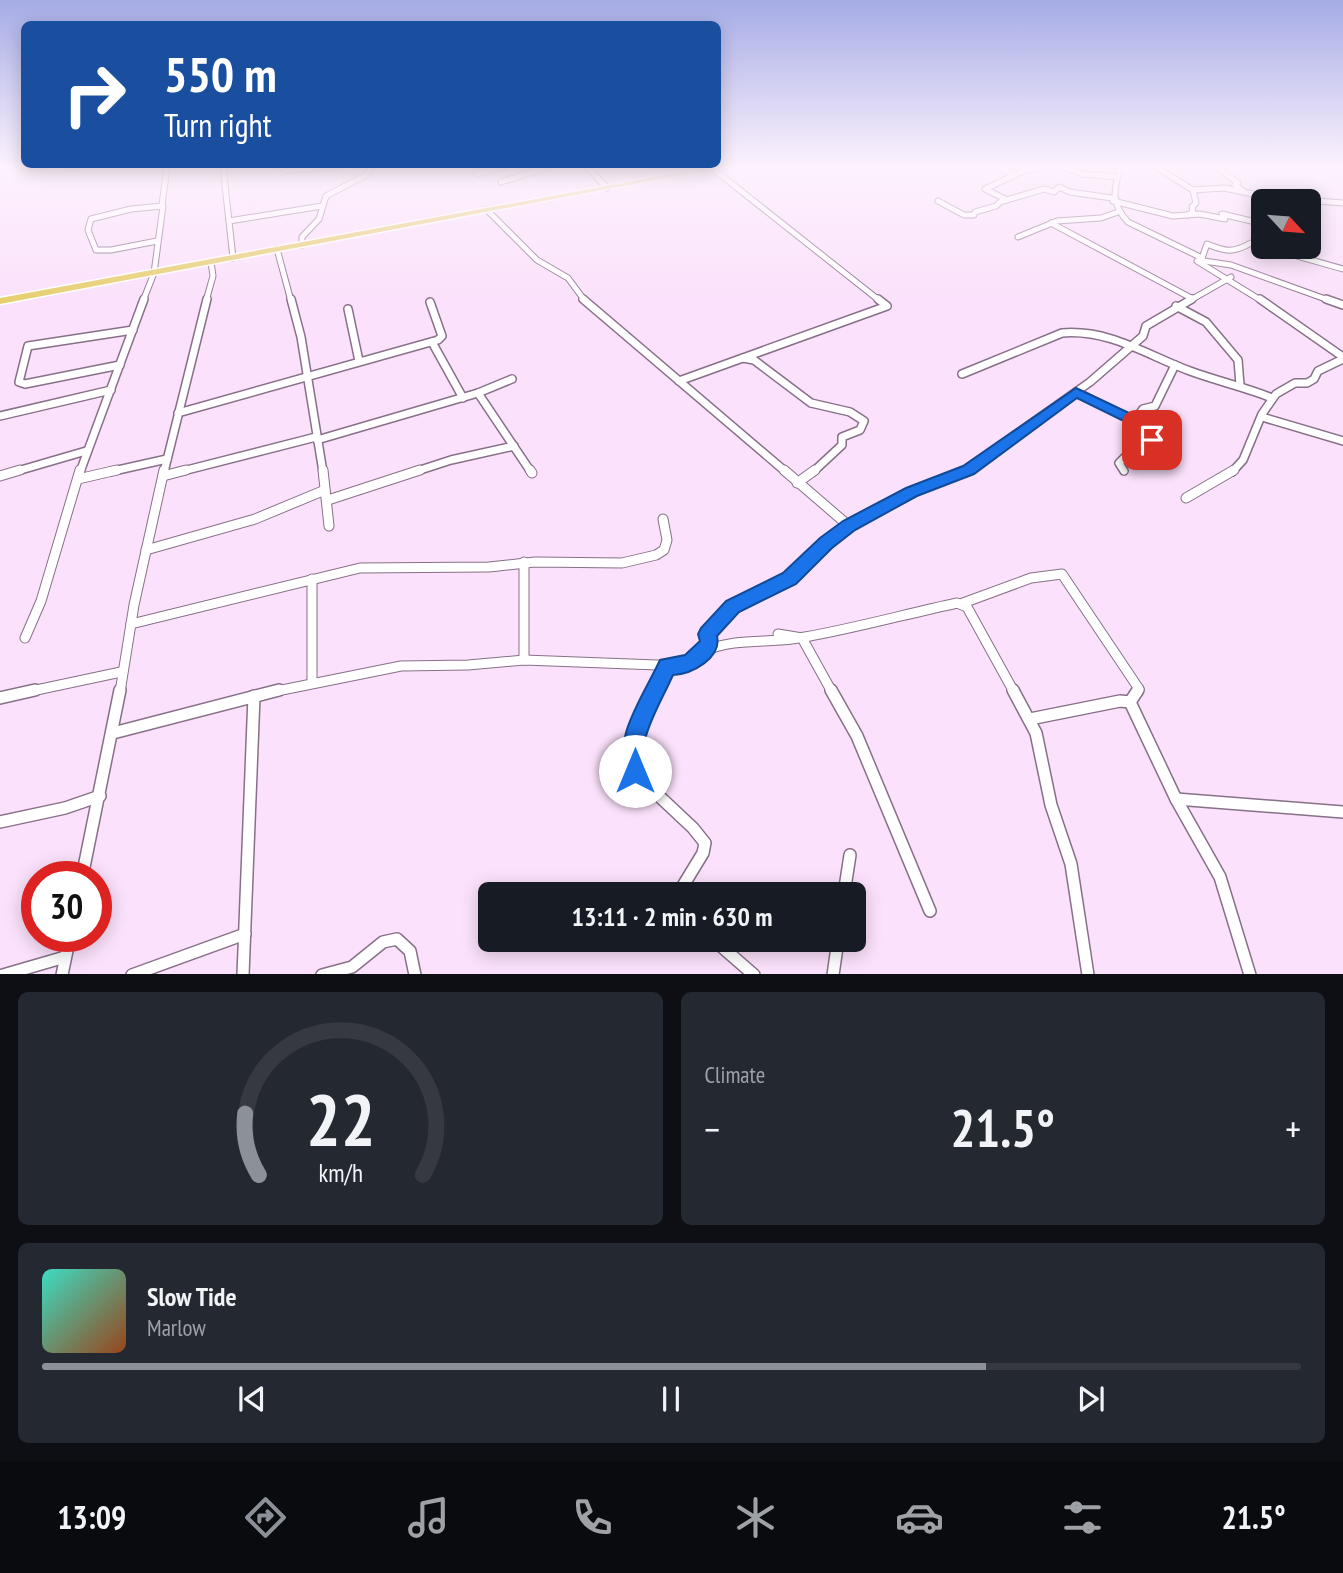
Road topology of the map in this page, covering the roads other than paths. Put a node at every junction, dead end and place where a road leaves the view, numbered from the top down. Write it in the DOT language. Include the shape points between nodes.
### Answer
graph roads {
  1 [pos="117,212"];
  2 [pos="161,212"];
  3 [pos="228,212"];
  4 [pos="282,212"];
  5 [pos="321,212"];
  6 [pos="474,212"];
  7 [pos="489,212"];
  8 [pos="772,212"];
  9 [pos="1118,212"];
  10 [pos="1166,212"];
  11 [pos="1193,212"];
  12 [pos="1185,217"];
  13 [pos="229,221"];
  14 [pos="1251,221"];
  15 [pos="1051,223"];
  16 [pos="1018,237"];
  17 [pos="157,242"];
  18 [pos="302,245"];
  19 [pos="277,249"];
  20 [pos="233,258"];
  21 [pos="1199,259"];
  22 [pos="211,262"];
  23 [pos="1343,269"];
  24 [pos="153,273"];
  25 [pos="1231,277"];
  26 [pos="1191,298"];
  27 [pos="0,301"];
  28 [pos="430,302"];
  29 [pos="1343,305"];
  30 [pos="1176,306"];
  31 [pos="348,309"];
  32 [pos="132,330"];
  33 [pos="432,342"];
  34 [pos="1133,345"];
  35 [pos="740,357"];
  36 [pos="1343,358"];
  37 [pos="359,361"];
  38 [pos="120,365"];
  39 [pos="1175,365"];
  40 [pos="962,374"];
  41 [pos="307,375"];
  42 [pos="512,379"];
  43 [pos="679,381"];
  44 [pos="1240,385"];
  45 [pos="111,390"];
  46 [pos="1076,392"];
  47 [pos="478,393"];
  48 [pos="463,398"];
  49 [pos="1272,398"];
  50 [pos="178,413"];
  51 [pos="0,416"];
  52 [pos="1262,417"];
  53 [pos="1138,419"];
  54 [pos="316,439"];
  55 [pos="1343,440"];
  56 [pos="514,446"];
  57 [pos="86,451"];
  58 [pos="167,459"];
  59 [pos="1124,471"];
  60 [pos="533,472"];
  61 [pos="0,476"];
  62 [pos="163,476"];
  63 [pos="78,479"];
  64 [pos="797,483"];
  65 [pos="325,489"];
  66 [pos="1186,498"];
  67 [pos="328,500"];
  68 [pos="663,519"];
  69 [pos="849,526"];
  70 [pos="329,527"];
  71 [pos="146,550"];
  72 [pos="524,562"];
  73 [pos="312,579"];
  74 [pos="963,603"];
  75 [pos="131,624"];
  76 [pos="778,634"];
  77 [pos="26,638"];
  78 [pos="802,638"];
  79 [pos="702,652"];
  80 [pos="524,660"];
  81 [pos="667,667"];
  82 [pos="121,672"];
  83 [pos="312,682"];
  84 [pos="254,696"];
  85 [pos="0,698"];
  86 [pos="1130,702"];
  87 [pos="1030,719"];
  88 [pos="113,733"];
  89 [pos="100,796"];
  90 [pos="1176,799"];
  91 [pos="1342,814"];
  92 [pos="0,822"];
  93 [pos="850,855"];
  94 [pos="86,861"];
  95 [pos="685,882"];
  96 [pos="846,882"];
  97 [pos="930,911"];
  98 [pos="245,934"];
  99 [pos="66,952"];
  100 [pos="728,952"];
  101 [pos="836,952"];
  102 [pos="65,957"];
  103 [pos="6,974"];
  104 [pos="62,974"];
  105 [pos="135,974"];
  106 [pos="243,974"];
  107 [pos="326,974"];
  108 [pos="415,974"];
  109 [pos="753,974"];
  110 [pos="833,974"];
  111 [pos="1088,974"];
  112 [pos="1250,974"];
  1 -- 17 [label="street" via="91,219 96,250"];
  2 -- 17 [label="street"];
  3 -- 13 [label="street"];
  4 -- 13 [label="street"];
  5 -- 18 [label="street" via="302,237"];
  6 -- 18 [label="main road"];
  7 -- 43 [label="street" via="537,260 568,278 585,301"];
  8 -- 35 [label="street" via="887,306"];
  9 -- 15 [label="street"];
  9 -- 21 [label="street"];
  10 -- 12 [label="street"];
  11 -- 12 [label="street"];
  12 -- 14 [label="street" via="1225,219 1222,214"];
  13 -- 20 [label="street"];
  15 -- 16 [label="street"];
  15 -- 26 [label="street"];
  17 -- 24 [label="street"];
  18 -- 19 [label="main road"];
  19 -- 20 [label="main road"];
  19 -- 41 [label="street"];
  20 -- 22 [label="main road"];
  21 -- 23 [label="street" via="1207,244 1234,252 1251,243"];
  21 -- 25 [label="street"];
  21 -- 29 [label="street" via="1231,265"];
  22 -- 24 [label="main road"];
  22 -- 50 [label="street" via="213,275"];
  24 -- 27 [label="main road"];
  24 -- 32 [label="street"];
  25 -- 26 [label="street"];
  25 -- 36 [label="street"];
  26 -- 30 [label="street"];
  28 -- 33 [label="street" via="442,336"];
  30 -- 34 [label="street" via="1146,326"];
  30 -- 44 [label="street" via="1206,322 1238,360"];
  31 -- 37 [label="street"];
  32 -- 38 [label="street"];
  32 -- 38 [label="street" via="28,346 19,382"];
  33 -- 37 [label="street"];
  33 -- 48 [label="street"];
  34 -- 39 [label="street"];
  34 -- 40 [label="street" via="1072,331"];
  34 -- 46 [label="street"];
  35 -- 43 [label="street"];
  35 -- 64 [label="street" via="754,359 811,403 850,412 864,421 862,429 842,438 842,445 824,464"];
  36 -- 49 [label="street" via="1318,371 1307,383 1293,383"];
  37 -- 41 [label="street"];
  38 -- 45 [label="street"];
  39 -- 44 [label="street"];
  39 -- 53 [label="street" via="1155,407 1143,409"];
  41 -- 50 [label="street"];
  41 -- 54 [label="street"];
  42 -- 47 [label="street"];
  43 -- 64 [label="street"];
  44 -- 49 [label="street"];
  45 -- 51 [label="street"];
  45 -- 57 [label="street"];
  46 -- 53 [label="street"];
  46 -- 69 [label="street" via="968,470 920,488"];
  47 -- 48 [label="street"];
  47 -- 56 [label="street"];
  48 -- 54 [label="street"];
  49 -- 52 [label="street"];
  50 -- 58 [label="street"];
  52 -- 55 [label="street"];
  52 -- 66 [label="street" via="1240,464"];
  53 -- 59 [label="street" via="1152,440 1119,463"];
  54 -- 62 [label="street"];
  54 -- 65 [label="street"];
  56 -- 60 [label="street"];
  56 -- 67 [label="street" via="451,460"];
  57 -- 61 [label="street"];
  57 -- 63 [label="street"];
  58 -- 62 [label="street"];
  58 -- 63 [label="street"];
  62 -- 71 [label="street"];
  63 -- 77 [label="street"];
  64 -- 69 [label="street"];
  65 -- 67 [label="street"];
  65 -- 71 [label="street" via="255,519"];
  67 -- 70 [label="street"];
  68 -- 72 [label="street" via="666,546 656,555 622,563"];
  69 -- 79 [label="street" via="789,579 733,606 708,634 710,644"];
  71 -- 75 [label="street"];
  72 -- 73 [label="street" via="489,567 386,566"];
  72 -- 80 [label="street"];
  73 -- 75 [label="street"];
  73 -- 83 [label="street"];
  74 -- 78 [label="street"];
  74 -- 86 [label="street" via="1031,578 1062,573 1139,689"];
  74 -- 87 [label="street"];
  75 -- 82 [label="street"];
  76 -- 78 [label="street"];
  78 -- 79 [label="street" via="739,641"];
  78 -- 97 [label="street" via="857,736"];
  79 -- 81 [label="street" via="684,666"];
  80 -- 81 [label="street"];
  80 -- 83 [label="street" via="401,666"];
  81 -- 95 [label="street" via="635,736 632,756 635,771 705,843"];
  82 -- 85 [label="street"];
  82 -- 88 [label="street"];
  83 -- 84 [label="street"];
  84 -- 88 [label="street"];
  84 -- 98 [label="street"];
  86 -- 87 [label="street"];
  86 -- 90 [label="street"];
  87 -- 111 [label="street" via="1071,864"];
  88 -- 89 [label="street"];
  89 -- 92 [label="street"];
  89 -- 94 [label="street"];
  90 -- 91 [label="street"];
  90 -- 112 [label="street" via="1220,877"];
  93 -- 96 [label="street"];
  98 -- 105 [label="street"];
  98 -- 106 [label="street"];
  99 -- 102 [label="street"];
  100 -- 109 [label="street"];
  101 -- 110 [label="street"];
  102 -- 103 [label="street"];
  102 -- 104 [label="street"];
  107 -- 108 [label="street" via="352,967 383,942 397,939 410,951"];
}
